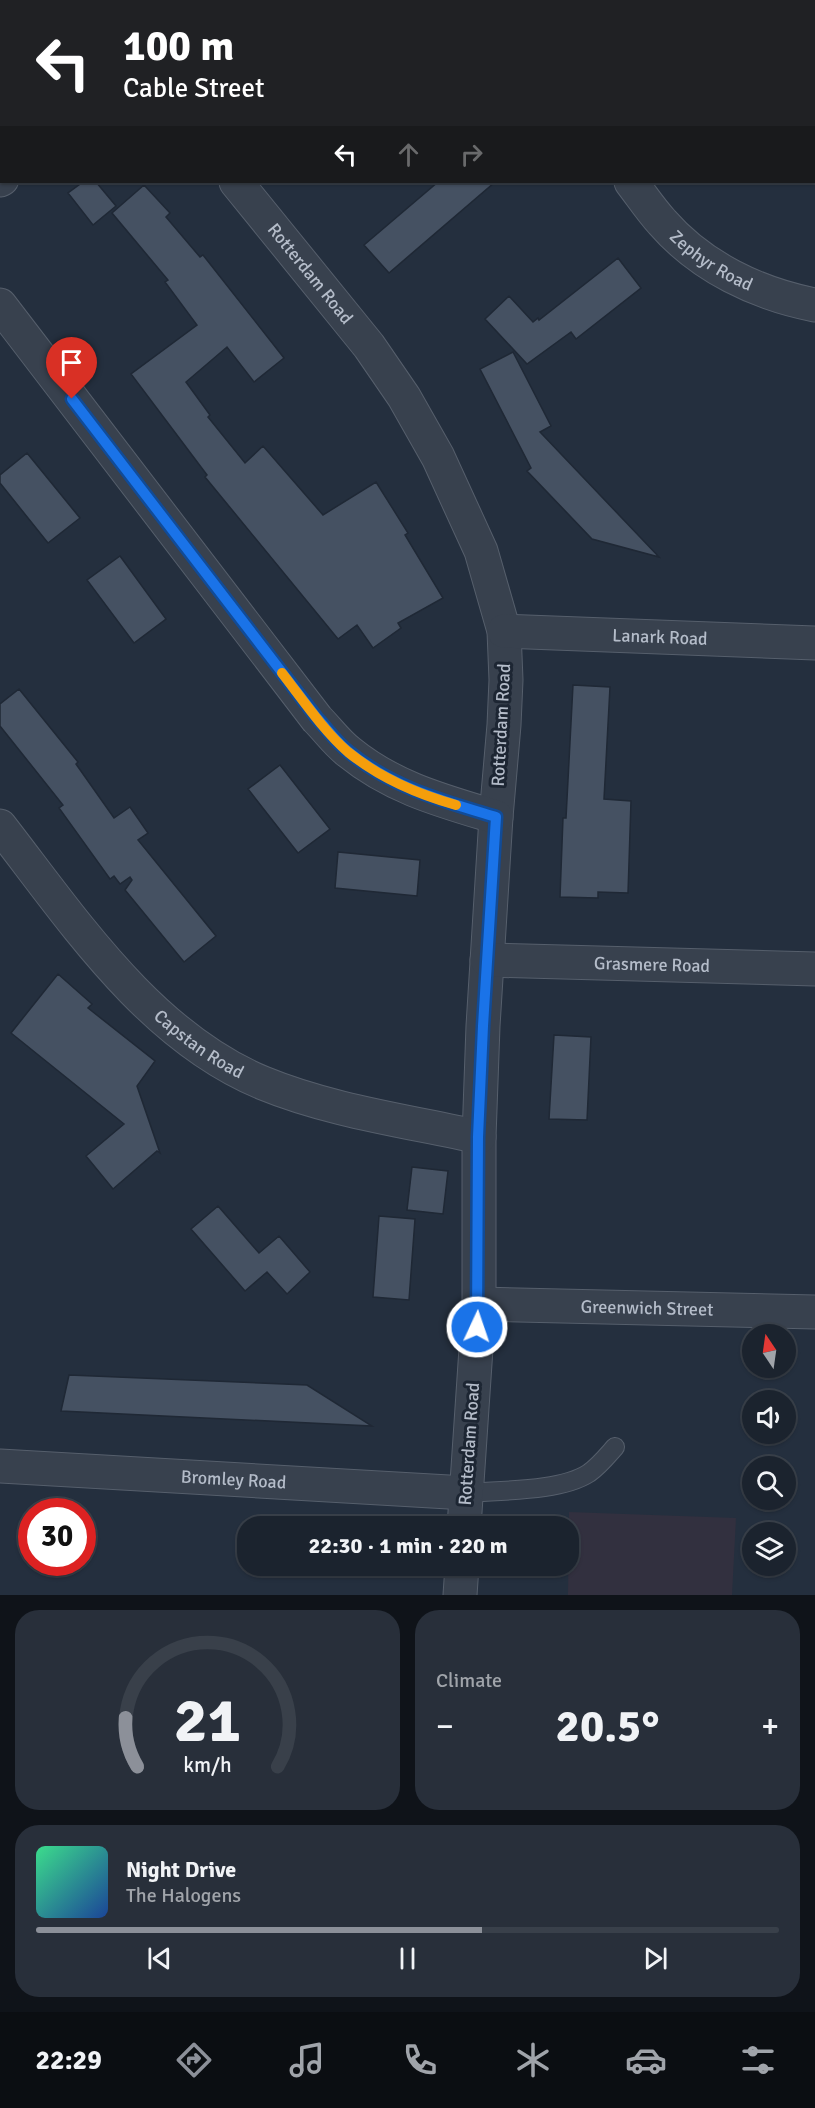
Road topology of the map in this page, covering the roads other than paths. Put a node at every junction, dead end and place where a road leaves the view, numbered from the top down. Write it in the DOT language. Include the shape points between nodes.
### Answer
graph roads {
  1 [pos="237,183"];
  2 [pos="632,183"];
  3 [pos="0,305"];
  4 [pos="815,305"];
  5 [pos="504,631"];
  6 [pos="815,643"];
  7 [pos="496,817"];
  8 [pos="0,826"];
  9 [pos="488,960"];
  10 [pos="815,969"];
  11 [pos="478,1137"];
  12 [pos="479,1304"];
  13 [pos="815,1312"];
  14 [pos="615,1447"];
  15 [pos="0,1466"];
  16 [pos="466,1493"];
  17 [pos="465,1516"];
  18 [pos="461,1576"];
  19 [pos="460,1595"];
  1 -- 5 [label="street, Rotterdam Road" via="369,346 404,397 438,457 476,540"];
  2 -- 4 [label="street, Zephyr Road" via="662,223 698,257 742,282"];
  3 -- 7 [label="street" via="317,718 348,751 381,775 423,795"];
  5 -- 6 [label="street, Lanark Road"];
  5 -- 7 [label="street, Rotterdam Road" via="506,680"];
  7 -- 9 [label="street, Rotterdam Road"];
  8 -- 11 [label="street, Capstan Road" via="111,968 147,1005 223,1062 262,1083 317,1102"];
  9 -- 10 [label="street, Grasmere Road"];
  9 -- 11 [label="street, Rotterdam Road"];
  11 -- 12 [label="street, Rotterdam Road"];
  12 -- 13 [label="street, Greenwich Street"];
  12 -- 16 [label="street, Rotterdam Road"];
  14 -- 16 [label="lane" via="596,1467 577,1479 552,1486"];
  15 -- 16 [label="street, Bromley Road"];
  16 -- 17 [label="street, Rotterdam Road"];
  18 -- 19 [label="street"];
}
